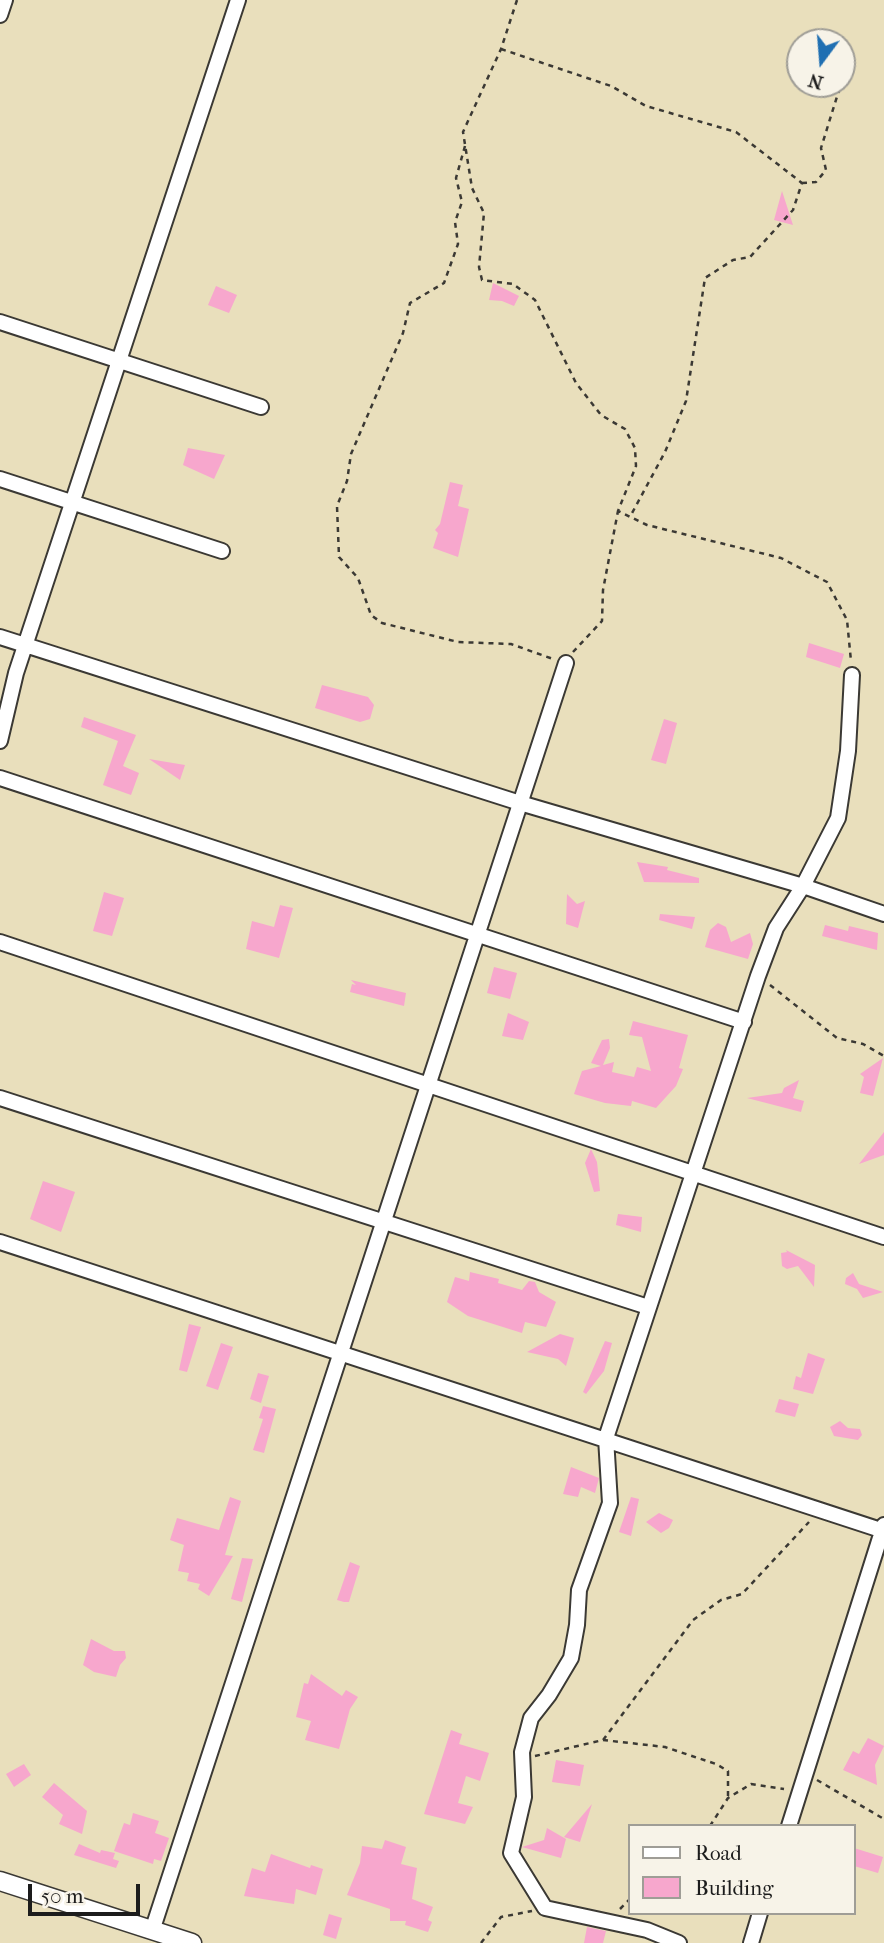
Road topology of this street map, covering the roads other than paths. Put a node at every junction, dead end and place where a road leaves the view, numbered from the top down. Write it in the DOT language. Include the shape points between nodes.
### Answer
graph roads {
  1 [pos="5,0"];
  2 [pos="238,0"];
  3 [pos="0,15"];
  4 [pos="0,322"];
  5 [pos="119,361"];
  6 [pos="261,407"];
  7 [pos="0,480"];
  8 [pos="72,503"];
  9 [pos="222,551"];
  10 [pos="0,637"];
  11 [pos="25,645"];
  12 [pos="566,663"];
  13 [pos="852,675"];
  14 [pos="0,741"];
  15 [pos="0,778"];
  16 [pos="520,803"];
  17 [pos="803,886"];
  18 [pos="884,914"];
  19 [pos="477,936"];
  20 [pos="0,942"];
  21 [pos="744,1023"];
  22 [pos="428,1086"];
  23 [pos="0,1098"];
  24 [pos="692,1173"];
  25 [pos="384,1220"];
  26 [pos="884,1237"];
  27 [pos="0,1242"];
  28 [pos="648,1307"];
  29 [pos="341,1354"];
  30 [pos="606,1438"];
  31 [pos="883,1528"];
  32 [pos="790,1824"];
  33 [pos="0,1881"];
  34 [pos="759,1915"];
  35 [pos="152,1931"];
  36 [pos="192,1943"];
  37 [pos="679,1943"];
  38 [pos="751,1943"];
  1 -- 3 [label="street"];
  2 -- 5 [label="street"];
  4 -- 5 [label="street"];
  5 -- 6 [label="street"];
  5 -- 8 [label="street"];
  7 -- 8 [label="street"];
  8 -- 9 [label="street"];
  8 -- 11 [label="street"];
  10 -- 11 [label="street"];
  11 -- 14 [label="street"];
  11 -- 16 [label="street"];
  12 -- 16 [label="street"];
  13 -- 17 [label="street" via="838,818"];
  15 -- 19 [label="street"];
  16 -- 17 [label="street"];
  16 -- 19 [label="street"];
  17 -- 18 [label="street"];
  17 -- 21 [label="street" via="776,928"];
  19 -- 21 [label="street"];
  19 -- 22 [label="street"];
  20 -- 22 [label="street"];
  21 -- 24 [label="street"];
  22 -- 24 [label="street"];
  22 -- 25 [label="street"];
  23 -- 25 [label="street"];
  24 -- 26 [label="street"];
  24 -- 28 [label="street"];
  25 -- 28 [label="street"];
  25 -- 29 [label="street"];
  27 -- 29 [label="street"];
  28 -- 30 [label="street"];
  29 -- 30 [label="street"];
  29 -- 35 [label="street"];
  30 -- 31 [label="street" via="834,1516"];
  30 -- 37 [label="street" via="610,1503 579,1590 571,1658 531,1718 520,1765 524,1797 511,1853 545,1908 647,1930"];
  31 -- 32 [label="street"];
  33 -- 35 [label="street"];
  34 -- 38 [label="street"];
  35 -- 36 [label="street"];
}
